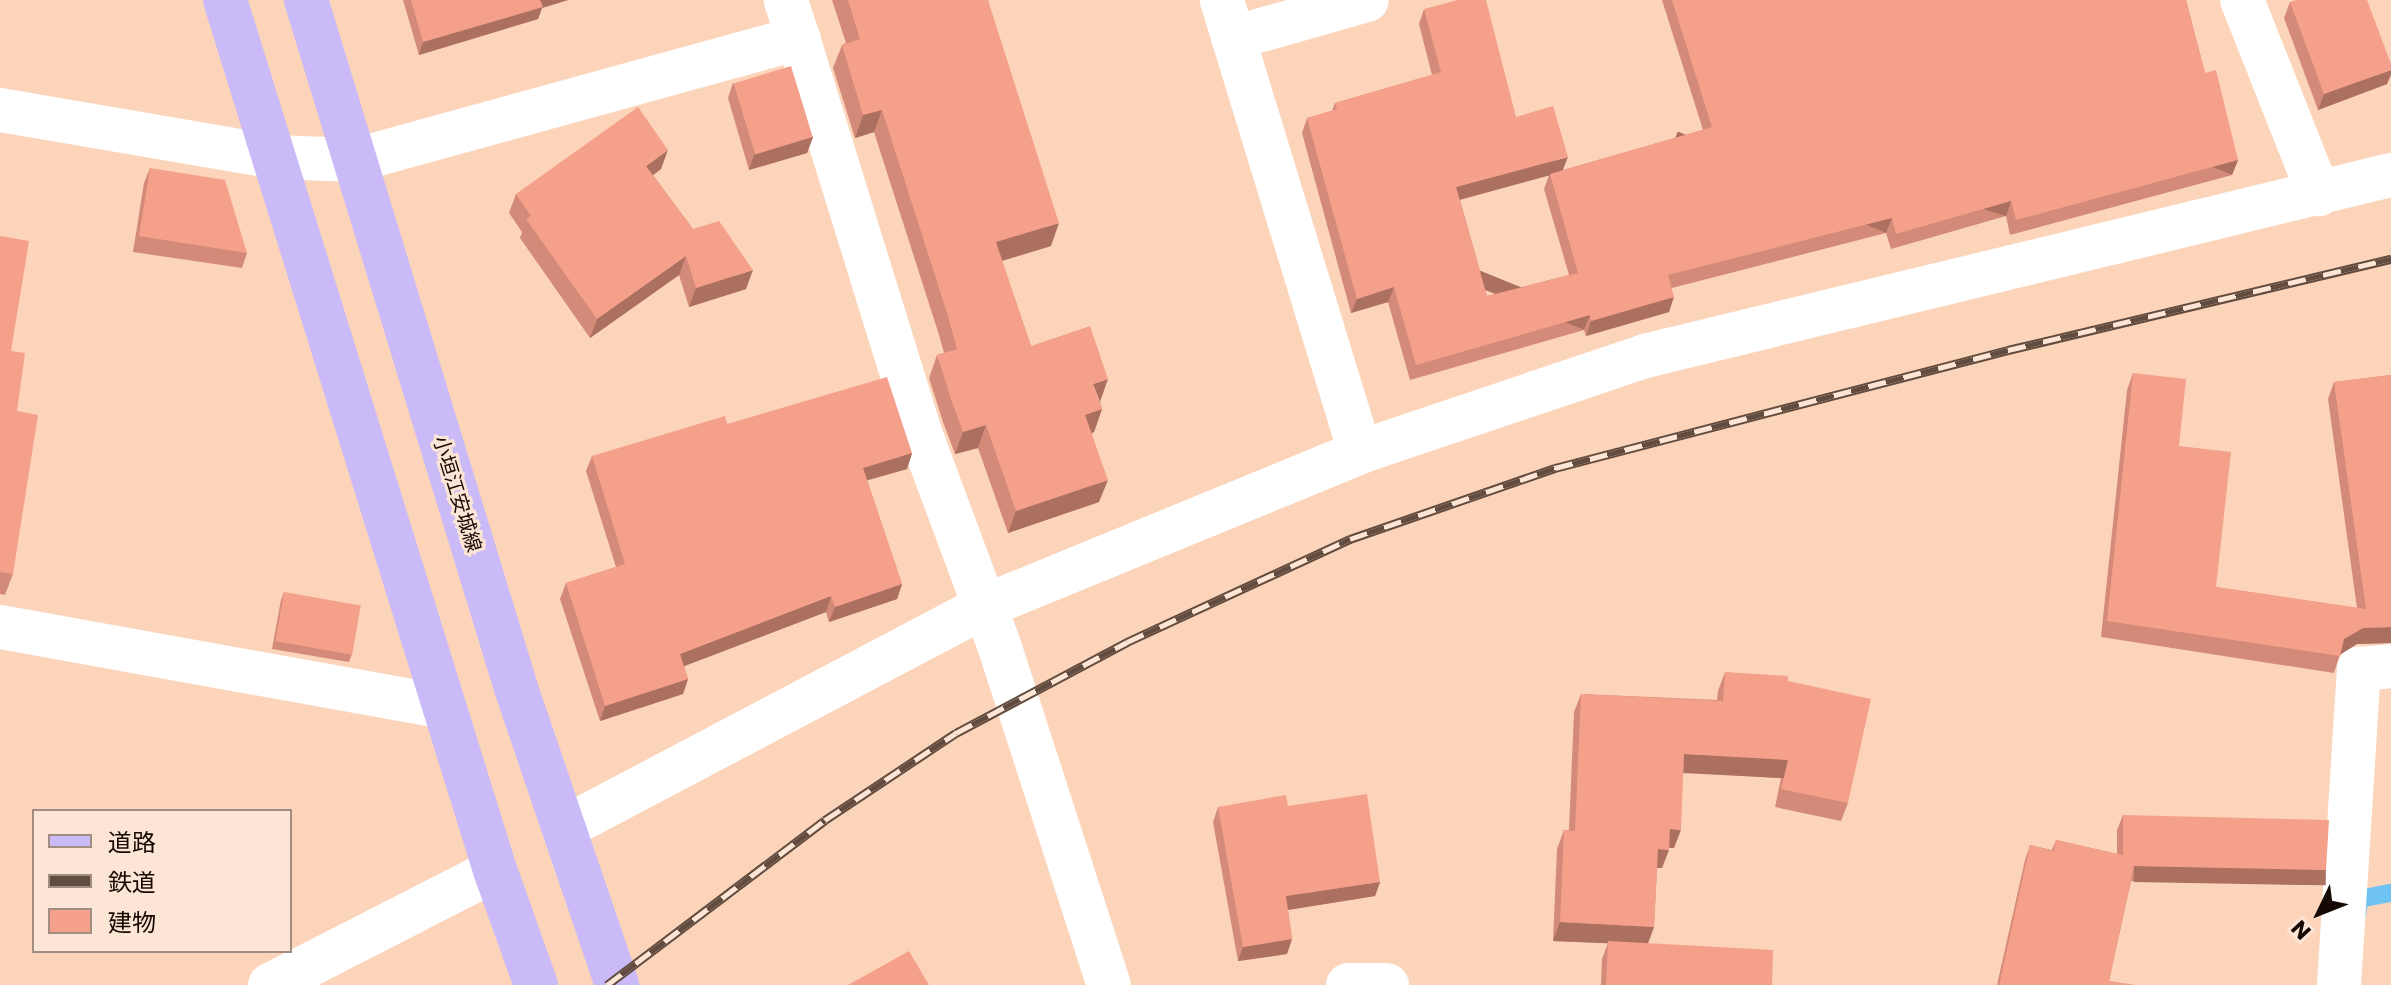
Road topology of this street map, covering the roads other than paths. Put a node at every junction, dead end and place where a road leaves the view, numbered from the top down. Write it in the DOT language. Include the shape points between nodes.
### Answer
graph roads {
  1 [pos="225,0"];
  2 [pos="306,0"];
  3 [pos="1367,0"];
  4 [pos="2242,0"];
  5 [pos="792,19"];
  6 [pos="1227,19"];
  7 [pos="0,110"];
  8 [pos="274,157"];
  9 [pos="356,160"];
  10 [pos="2391,175"];
  11 [pos="2319,194"];
  12 [pos="1360,452"];
  13 [pos="983,607"];
  14 [pos="0,627"];
  15 [pos="2391,666"];
  16 [pos="444,707"];
  17 [pos="566,827"];
  18 [pos="495,870"];
  19 [pos="270,985"];
  20 [pos="536,985"];
  21 [pos="617,985"];
  22 [pos="1109,985"];
  23 [pos="1348,985"];
  24 [pos="1387,985"];
  25 [pos="2339,985"];
  1 -- 8 [label="main road"];
  2 -- 9 [label="main road, 小垣江安城線"];
  3 -- 6 [label="street"];
  4 -- 11 [label="street"];
  5 -- 9 [label="street"];
  5 -- 13 [label="street" via="919,430"];
  6 -- 12 [label="street"];
  7 -- 8 [label="street"];
  8 -- 9 [label="street"];
  8 -- 16 [label="main road"];
  9 -- 17 [label="main road, 小垣江安城線" via="517,691"];
  10 -- 11 [label="street"];
  11 -- 12 [label="street" via="1645,356"];
  12 -- 13 [label="street"];
  13 -- 17 [label="street"];
  13 -- 22 [label="street"];
  14 -- 16 [label="street"];
  15 -- 25 [label="street" via="2359,669"];
  16 -- 18 [label="main road"];
  17 -- 21 [label="main road, 小垣江安城線"];
  18 -- 19 [label="street"];
  18 -- 20 [label="main road"];
  23 -- 24 [label="street"];
}
